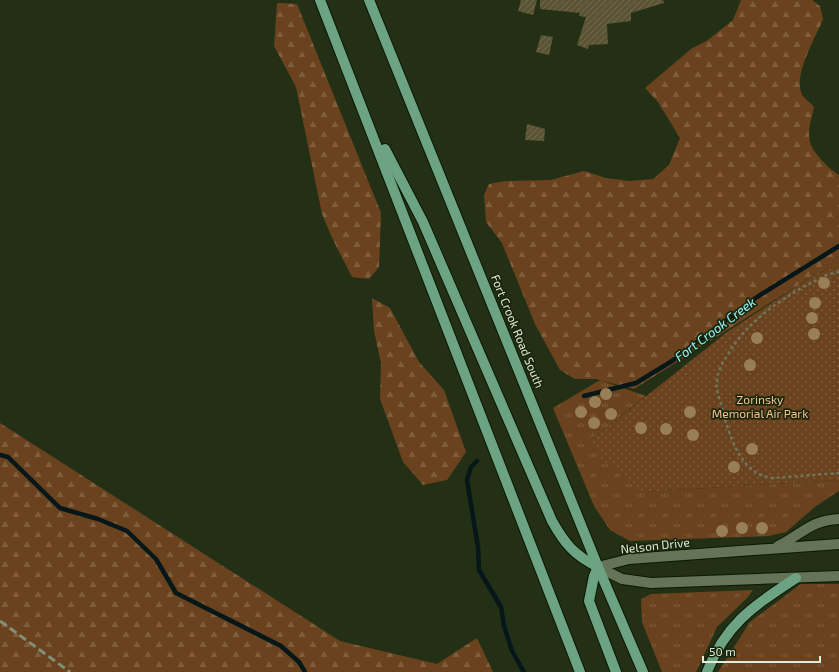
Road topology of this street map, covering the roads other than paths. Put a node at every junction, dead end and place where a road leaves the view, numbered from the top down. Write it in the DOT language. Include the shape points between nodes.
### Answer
graph roads {
  1 [pos="320,0"];
  2 [pos="369,0"];
  3 [pos="362,104"];
  4 [pos="839,519"];
  5 [pos="839,544"];
  6 [pos="774,548"];
  7 [pos="598,567"];
  8 [pos="839,576"];
  9 [pos="796,578"];
  10 [pos="580,672"];
  11 [pos="616,672"];
  12 [pos="643,672"];
  13 [pos="707,672"];
  1 -- 3 [label="main road"];
  2 -- 7 [label="main road, Fort Crook Road South"];
  3 -- 7 [label="main road" via="423,222 552,521 570,549"];
  3 -- 10 [label="main road"];
  4 -- 6 [label="street" via="814,523"];
  5 -- 6 [label="street, Nelson Drive"];
  6 -- 7 [label="street, Nelson Drive" via="629,559"];
  7 -- 9 [label="street" via="622,579 651,583"];
  7 -- 11 [label="main road" via="589,601"];
  7 -- 12 [label="main road, Fort Crook Road South"];
  8 -- 9 [label="street"];
  9 -- 13 [label="main road" via="762,600 730,629 714,653"];
}
